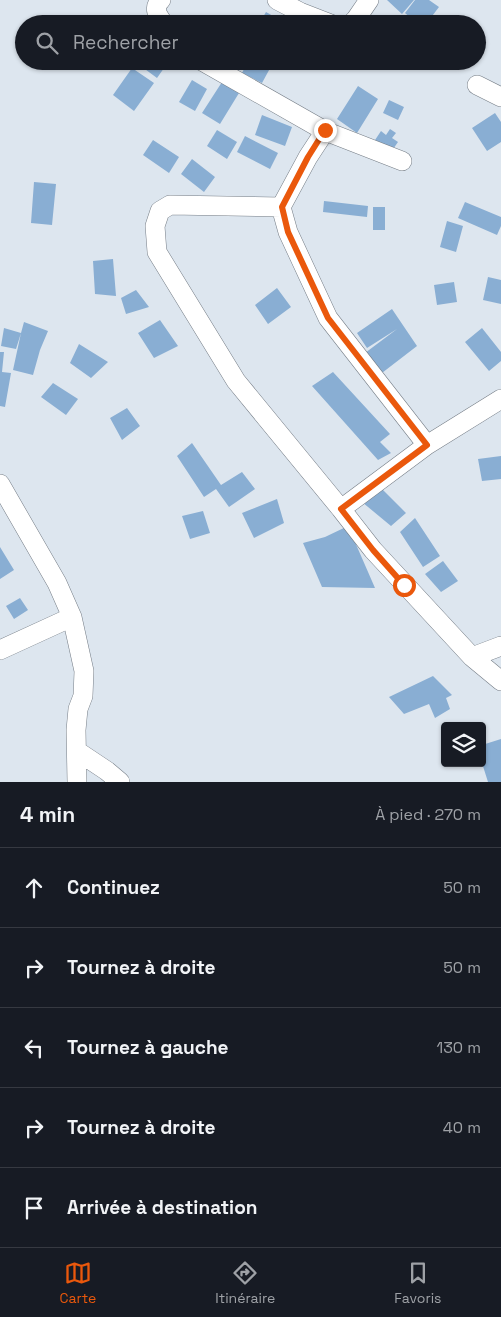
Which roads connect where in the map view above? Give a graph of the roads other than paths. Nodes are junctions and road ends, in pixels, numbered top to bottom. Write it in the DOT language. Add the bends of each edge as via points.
graph roads {
  1 [pos="161,0"];
  2 [pos="277,0"];
  3 [pos="369,0"];
  4 [pos="158,15"];
  5 [pos="308,15"];
  6 [pos="358,15"];
  7 [pos="218,70"];
  8 [pos="477,85"];
  9 [pos="501,97"];
  10 [pos="325,130"];
  11 [pos="402,161"];
  12 [pos="282,207"];
  13 [pos="501,399"];
  14 [pos="427,445"];
  15 [pos="0,484"];
  16 [pos="341,509"];
  17 [pos="72,617"];
  18 [pos="501,646"];
  19 [pos="0,650"];
  20 [pos="472,657"];
  21 [pos="501,681"];
  22 [pos="77,752"];
  23 [pos="76,782"];
  24 [pos="120,782"];
  1 -- 4 [label="street" via="156,9"];
  2 -- 5 [label="street"];
  3 -- 6 [label="street"];
  7 -- 10 [label="street"];
  8 -- 9 [label="street"];
  10 -- 11 [label="street"];
  10 -- 12 [label="street"];
  12 -- 14 [label="street" via="288,232 328,318"];
  12 -- 16 [label="street" via="170,205 160,212 155,226 157,252 236,382"];
  13 -- 14 [label="street"];
  14 -- 16 [label="street"];
  15 -- 17 [label="street" via="57,583"];
  16 -- 20 [label="street" via="379,557"];
  17 -- 19 [label="street"];
  17 -- 22 [label="street" via="84,671 76,730"];
  18 -- 20 [label="street"];
  20 -- 21 [label="street"];
  22 -- 23 [label="street"];
  22 -- 24 [label="street"];
}
